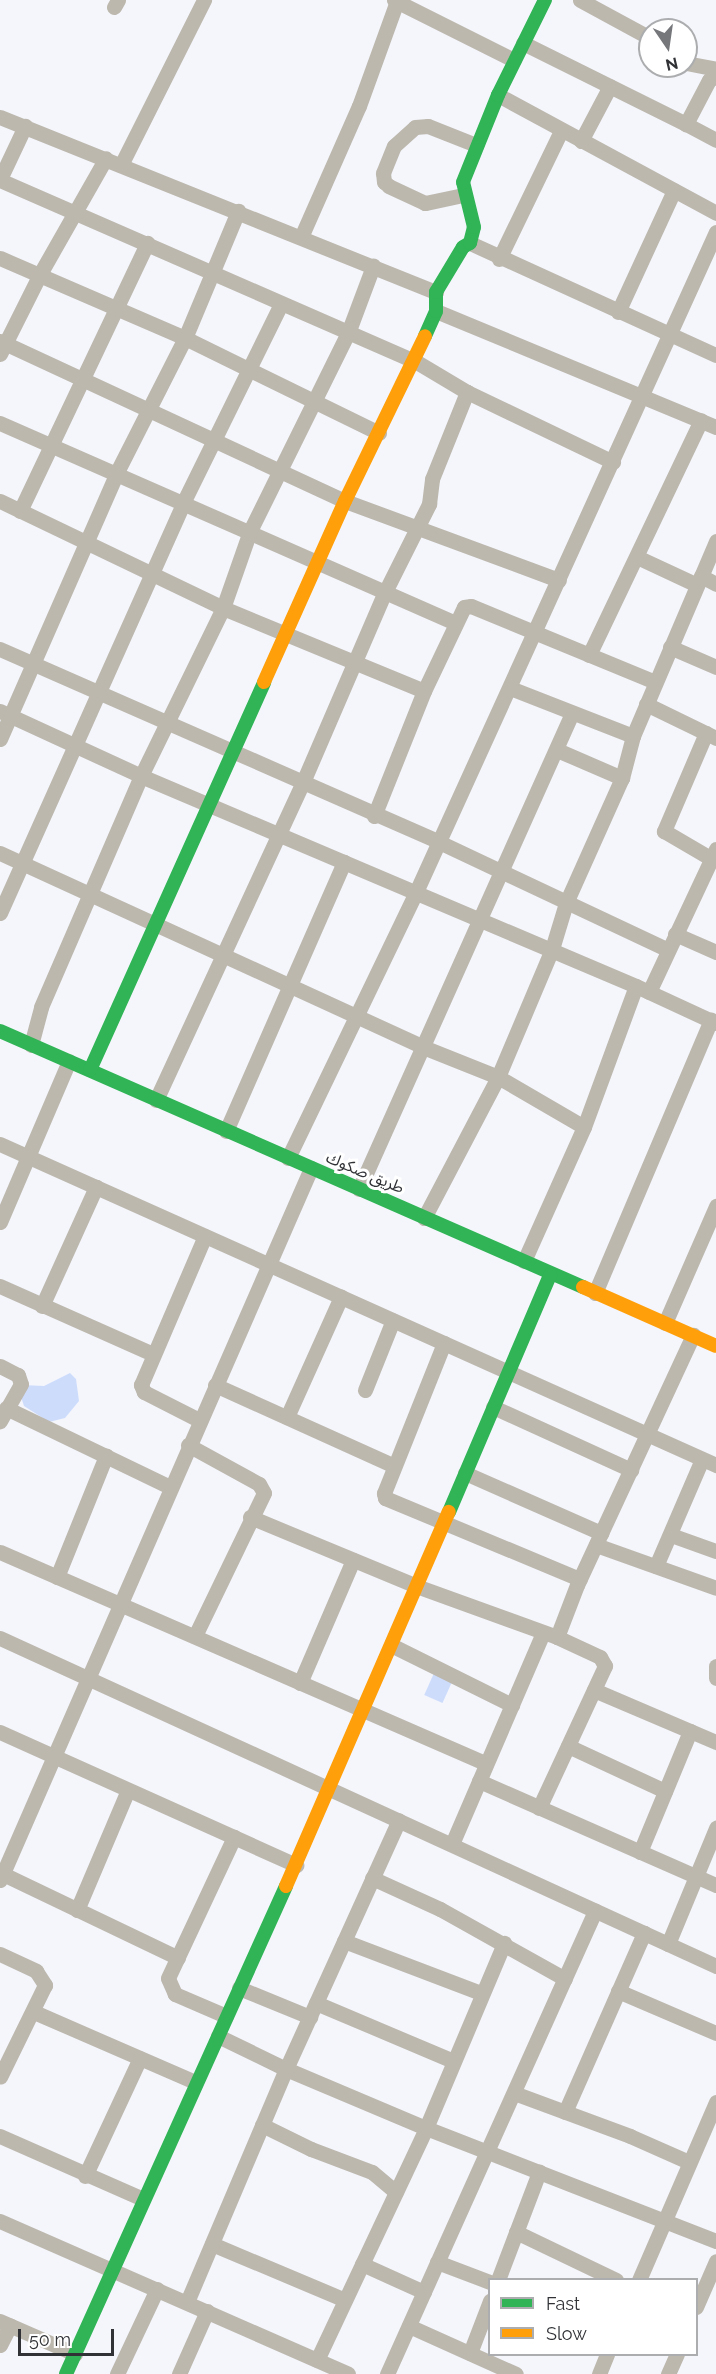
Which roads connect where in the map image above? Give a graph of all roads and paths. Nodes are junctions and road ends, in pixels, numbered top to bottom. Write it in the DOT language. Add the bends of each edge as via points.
graph roads {
  1 [pos="204,0"];
  2 [pos="544,0"];
  3 [pos="580,0"];
  4 [pos="396,1"];
  5 [pos="610,7"];
  6 [pos="638,29"];
  7 [pos="524,43"];
  8 [pos="514,60"];
  9 [pos="698,69"];
  10 [pos="714,77"];
  11 [pos="610,86"];
  12 [pos="498,95"];
  13 [pos="0,117"];
  14 [pos="686,124"];
  15 [pos="25,126"];
  16 [pos="561,131"];
  17 [pos="716,140"];
  18 [pos="581,141"];
  19 [pos="476,145"];
  20 [pos="106,158"];
  21 [pos="121,165"];
  22 [pos="0,179"];
  23 [pos="674,190"];
  24 [pos="463,195"];
  25 [pos="76,211"];
  26 [pos="238,211"];
  27 [pos="716,213"];
  28 [pos="716,232"];
  29 [pos="302,236"];
  30 [pos="147,243"];
  31 [pos="470,243"];
  32 [pos="0,258"];
  33 [pos="499,259"];
  34 [pos="373,266"];
  35 [pos="212,273"];
  36 [pos="40,274"];
  37 [pos="436,292"];
  38 [pos="281,304"];
  39 [pos="117,307"];
  40 [pos="436,311"];
  41 [pos="618,312"];
  42 [pos="348,333"];
  43 [pos="670,334"];
  44 [pos="185,338"];
  45 [pos="2,346"];
  46 [pos="716,355"];
  47 [pos="415,361"];
  48 [pos="249,369"];
  49 [pos="82,378"];
  50 [pos="467,392"];
  51 [pos="643,396"];
  52 [pos="315,402"];
  53 [pos="152,410"];
  54 [pos="701,420"];
  55 [pos="0,423"];
  56 [pos="716,427"];
  57 [pos="379,433"];
  58 [pos="215,440"];
  59 [pos="51,444"];
  60 [pos="613,462"];
  61 [pos="278,470"];
  62 [pos="117,472"];
  63 [pos="0,501"];
  64 [pos="184,501"];
  65 [pos="345,501"];
  66 [pos="20,511"];
  67 [pos="416,530"];
  68 [pos="250,531"];
  69 [pos="716,541"];
  70 [pos="88,544"];
  71 [pos="637,557"];
  72 [pos="317,565"];
  73 [pos="153,574"];
  74 [pos="559,580"];
  75 [pos="699,581"];
  76 [pos="716,584"];
  77 [pos="384,594"];
  78 [pos="223,608"];
  79 [pos="455,623"];
  80 [pos="287,632"];
  81 [pos="535,634"];
  82 [pos="670,647"];
  83 [pos="0,649"];
  84 [pos="589,655"];
  85 [pos="356,661"];
  86 [pos="34,663"];
  87 [pos="716,667"];
  88 [pos="655,682"];
  89 [pos="510,688"];
  90 [pos="100,690"];
  91 [pos="424,691"];
  92 [pos="646,704"];
  93 [pos="572,713"];
  94 [pos="5,714"];
  95 [pos="168,721"];
  96 [pos="633,736"];
  97 [pos="711,736"];
  98 [pos="0,739"];
  99 [pos="75,744"];
  100 [pos="234,750"];
  101 [pos="557,750"];
  102 [pos="141,776"];
  103 [pos="622,778"];
  104 [pos="303,783"];
  105 [pos="210,803"];
  106 [pos="374,816"];
  107 [pos="279,834"];
  108 [pos="439,842"];
  109 [pos="0,853"];
  110 [pos="713,854"];
  111 [pos="344,862"];
  112 [pos="21,863"];
  113 [pos="502,873"];
  114 [pos="416,892"];
  115 [pos="90,896"];
  116 [pos="566,903"];
  117 [pos="0,913"];
  118 [pos="481,919"];
  119 [pos="156,923"];
  120 [pos="675,934"];
  121 [pos="552,949"];
  122 [pos="668,950"];
  123 [pos="222,952"];
  124 [pos="716,952"];
  125 [pos="288,987"];
  126 [pos="643,989"];
  127 [pos="354,1014"];
  128 [pos="714,1022"];
  129 [pos="0,1031"];
  130 [pos="31,1045"];
  131 [pos="423,1047"];
  132 [pos="69,1061"];
  133 [pos="90,1070"];
  134 [pos="498,1077"];
  135 [pos="156,1100"];
  136 [pos="584,1126"];
  137 [pos="225,1131"];
  138 [pos="0,1144"];
  139 [pos="28,1157"];
  140 [pos="288,1158"];
  141 [pos="311,1168"];
  142 [pos="96,1187"];
  143 [pos="358,1189"];
  144 [pos="716,1206"];
  145 [pos="424,1218"];
  146 [pos="0,1222"];
  147 [pos="205,1236"];
  148 [pos="524,1261"];
  149 [pos="268,1264"];
  150 [pos="550,1275"];
  151 [pos="0,1286"];
  152 [pos="596,1293"];
  153 [pos="341,1297"];
  154 [pos="42,1306"];
  155 [pos="393,1320"];
  156 [pos="665,1323"];
  157 [pos="693,1335"];
  158 [pos="444,1343"];
  159 [pos="716,1346"];
  160 [pos="153,1354"];
  161 [pos="0,1366"];
  162 [pos="508,1371"];
  163 [pos="215,1385"];
  164 [pos="365,1390"];
  165 [pos="493,1407"];
  166 [pos="3,1415"];
  167 [pos="287,1417"];
  168 [pos="200,1420"];
  169 [pos="648,1433"];
  170 [pos="188,1445"];
  171 [pos="106,1456"];
  172 [pos="709,1462"];
  173 [pos="394,1466"];
  174 [pos="630,1470"];
  175 [pos="465,1473"];
  176 [pos="170,1487"];
  177 [pos="250,1517"];
  178 [pos="444,1524"];
  179 [pos="671,1535"];
  180 [pos="599,1539"];
  181 [pos="716,1551"];
  182 [pos="0,1552"];
  183 [pos="353,1560"];
  184 [pos="656,1566"];
  185 [pos="57,1577"];
  186 [pos="580,1579"];
  187 [pos="419,1587"];
  188 [pos="716,1588"];
  189 [pos="119,1602"];
  190 [pos="550,1635"];
  191 [pos="195,1636"];
  192 [pos="0,1638"];
  193 [pos="393,1646"];
  194 [pos="716,1666"];
  195 [pos="87,1676"];
  196 [pos="716,1678"];
  197 [pos="300,1683"];
  198 [pos="594,1690"];
  199 [pos="512,1705"];
  200 [pos="364,1711"];
  201 [pos="690,1731"];
  202 [pos="0,1732"];
  203 [pos="716,1742"];
  204 [pos="568,1746"];
  205 [pos="53,1756"];
  206 [pos="485,1763"];
  207 [pos="479,1781"];
  208 [pos="330,1789"];
  209 [pos="128,1790"];
  210 [pos="665,1791"];
  211 [pos="539,1808"];
  212 [pos="399,1820"];
  213 [pos="716,1828"];
  214 [pos="234,1837"];
  215 [pos="452,1844"];
  216 [pos="640,1852"];
  217 [pos="296,1865"];
  218 [pos="1,1877"];
  219 [pos="696,1877"];
  220 [pos="372,1878"];
  221 [pos="716,1885"];
  222 [pos="77,1910"];
  223 [pos="595,1911"];
  224 [pos="644,1933"];
  225 [pos="344,1941"];
  226 [pos="504,1943"];
  227 [pos="668,1944"];
  228 [pos="0,1954"];
  229 [pos="178,1958"];
  230 [pos="716,1966"];
  231 [pos="565,1979"];
  232 [pos="239,1988"];
  233 [pos="618,1991"];
  234 [pos="481,1993"];
  235 [pos="316,2003"];
  236 [pos="34,2012"];
  237 [pos="226,2016"];
  238 [pos="310,2017"];
  239 [pos="716,2033"];
  240 [pos="218,2036"];
  241 [pos="140,2058"];
  242 [pos="453,2061"];
  243 [pos="286,2069"];
  244 [pos="0,2077"];
  245 [pos="195,2082"];
  246 [pos="514,2093"];
  247 [pos="716,2102"];
  248 [pos="566,2112"];
  249 [pos="262,2125"];
  250 [pos="426,2128"];
  251 [pos="0,2136"];
  252 [pos="487,2151"];
  253 [pos="689,2162"];
  254 [pos="539,2172"];
  255 [pos="85,2176"];
  256 [pos="396,2192"];
  257 [pos="143,2199"];
  258 [pos="663,2220"];
  259 [pos="0,2221"];
  260 [pos="516,2232"];
  261 [pos="716,2241"];
  262 [pos="212,2244"];
  263 [pos="716,2261"];
  264 [pos="437,2262"];
  265 [pos="362,2264"];
  266 [pos="111,2268"];
  267 [pos="499,2278"];
  268 [pos="612,2278"];
  269 [pos="640,2278"];
  270 [pos="488,2282"];
  271 [pos="157,2289"];
  272 [pos="424,2292"];
  273 [pos="345,2300"];
  274 [pos="187,2302"];
  275 [pos="698,2302"];
  276 [pos="488,2304"];
  277 [pos="207,2311"];
  278 [pos="5,2323"];
  279 [pos="409,2326"];
  280 [pos="0,2345"];
  281 [pos="470,2353"];
  282 [pos="75,2354"];
  283 [pos="607,2356"];
  284 [pos="677,2356"];
  285 [pos="317,2360"];
  286 [pos="66,2374"];
  287 [pos="117,2374"];
  288 [pos="179,2374"];
  289 [pos="348,2374"];
  290 [pos="387,2374"];
  291 [pos="516,2374"];
  292 [pos="599,2374"];
  293 [pos="668,2374"];
  1 -- 21 [label="street"];
  2 -- 7 [label="street"];
  3 -- 5 [label="street"];
  4 -- 8 [label="street"];
  4 -- 29 [label="street" via="359,106"];
  5 -- 6 [label="street"];
  7 -- 8 [label="street"];
  7 -- 11 [label="street"];
  8 -- 12 [label="street"];
  9 -- 10 [label="street"];
  10 -- 14 [label="street"];
  11 -- 14 [label="street"];
  11 -- 18 [label="street"];
  12 -- 16 [label="street"];
  12 -- 19 [label="street"];
  13 -- 15 [label="street"];
  14 -- 17 [label="street"];
  15 -- 20 [label="street"];
  15 -- 22 [label="street"];
  16 -- 18 [label="street"];
  16 -- 33 [label="street"];
  18 -- 23 [label="street"];
  19 -- 24 [label="street" via="463,182"];
  19 -- 24 [label="street" via="428,126 415,127 394,146 383,173 389,186 425,203"];
  20 -- 21 [label="street"];
  20 -- 25 [label="street"];
  21 -- 26 [label="street"];
  22 -- 25 [label="street"];
  23 -- 27 [label="street"];
  23 -- 41 [label="street"];
  24 -- 31 [label="street" via="474,227"];
  25 -- 30 [label="street"];
  25 -- 36 [label="street"];
  26 -- 29 [label="street"];
  26 -- 35 [label="street"];
  28 -- 43 [label="street"];
  29 -- 34 [label="street"];
  30 -- 35 [label="street"];
  30 -- 39 [label="street"];
  31 -- 33 [label="street"];
  31 -- 37 [label="street" via="463,247"];
  32 -- 36 [label="street"];
  33 -- 41 [label="street"];
  34 -- 37 [label="street"];
  34 -- 42 [label="street"];
  35 -- 38 [label="street"];
  35 -- 44 [label="street"];
  36 -- 39 [label="street"];
  36 -- 45 [label="street"];
  37 -- 40 [label="street"];
  38 -- 42 [label="street"];
  38 -- 48 [label="street"];
  39 -- 44 [label="street"];
  39 -- 49 [label="street"];
  40 -- 47 [label="street"];
  40 -- 51 [label="street"];
  41 -- 43 [label="street"];
  42 -- 47 [label="street"];
  42 -- 52 [label="street"];
  43 -- 46 [label="street"];
  43 -- 51 [label="street"];
  44 -- 48 [label="street"];
  44 -- 53 [label="street"];
  45 -- 49 [label="street"];
  47 -- 50 [label="street"];
  47 -- 57 [label="street"];
  48 -- 52 [label="street"];
  48 -- 58 [label="street"];
  49 -- 53 [label="street"];
  49 -- 59 [label="street"];
  50 -- 60 [label="street"];
  50 -- 67 [label="street" via="432,480 429,504"];
  51 -- 54 [label="street"];
  51 -- 60 [label="street"];
  52 -- 57 [label="street"];
  52 -- 61 [label="street"];
  53 -- 58 [label="street"];
  53 -- 62 [label="street"];
  54 -- 56 [label="street"];
  54 -- 71 [label="street"];
  55 -- 59 [label="street"];
  57 -- 65 [label="street"];
  58 -- 61 [label="street"];
  58 -- 64 [label="street"];
  59 -- 62 [label="street"];
  59 -- 66 [label="street"];
  60 -- 74 [label="street"];
  61 -- 65 [label="street"];
  61 -- 68 [label="street"];
  62 -- 64 [label="street"];
  62 -- 70 [label="street"];
  63 -- 66 [label="street"];
  64 -- 68 [label="street"];
  64 -- 73 [label="street"];
  65 -- 67 [label="street"];
  65 -- 72 [label="street"];
  66 -- 70 [label="street"];
  67 -- 74 [label="street"];
  67 -- 77 [label="street"];
  68 -- 72 [label="street"];
  68 -- 78 [label="street"];
  69 -- 75 [label="street"];
  70 -- 73 [label="street"];
  70 -- 86 [label="street"];
  71 -- 75 [label="street"];
  71 -- 84 [label="street"];
  72 -- 77 [label="street"];
  72 -- 80 [label="street"];
  73 -- 78 [label="street"];
  73 -- 90 [label="street"];
  74 -- 81 [label="street"];
  75 -- 76 [label="street"];
  75 -- 82 [label="street"];
  77 -- 79 [label="street"];
  77 -- 85 [label="street"];
  78 -- 80 [label="street"];
  78 -- 95 [label="street"];
  79 -- 81 [label="street" via="459,611 471,606"];
  79 -- 91 [label="street"];
  80 -- 85 [label="street"];
  80 -- 100 [label="street"];
  81 -- 84 [label="street"];
  81 -- 89 [label="street"];
  82 -- 87 [label="street"];
  82 -- 88 [label="street"];
  83 -- 86 [label="street"];
  84 -- 88 [label="street"];
  85 -- 91 [label="street"];
  85 -- 104 [label="street"];
  86 -- 90 [label="street"];
  86 -- 94 [label="street"];
  88 -- 92 [label="street"];
  89 -- 93 [label="street"];
  89 -- 108 [label="street"];
  90 -- 95 [label="street"];
  90 -- 99 [label="street"];
  91 -- 106 [label="street"];
  92 -- 96 [label="street"];
  92 -- 97 [label="street"];
  93 -- 96 [label="street"];
  93 -- 101 [label="street"];
  94 -- 98 [label="street"];
  94 -- 99 [label="street"];
  95 -- 100 [label="street"];
  95 -- 102 [label="street"];
  96 -- 103 [label="street"];
  97 -- 110 [label="street" via="664,831"];
  99 -- 102 [label="street"];
  99 -- 112 [label="street"];
  100 -- 104 [label="street"];
  100 -- 105 [label="street"];
  101 -- 103 [label="street"];
  101 -- 113 [label="street"];
  102 -- 105 [label="street"];
  102 -- 115 [label="street"];
  103 -- 116 [label="street"];
  104 -- 106 [label="street"];
  104 -- 107 [label="street"];
  105 -- 107 [label="street"];
  105 -- 119 [label="street"];
  106 -- 108 [label="street"];
  107 -- 111 [label="street"];
  107 -- 123 [label="street"];
  108 -- 113 [label="street"];
  108 -- 114 [label="street"];
  109 -- 112 [label="street"];
  110 -- 120 [label="street"];
  111 -- 114 [label="street"];
  111 -- 125 [label="street"];
  112 -- 115 [label="street"];
  112 -- 117 [label="street"];
  113 -- 116 [label="street"];
  113 -- 118 [label="street"];
  114 -- 118 [label="street"];
  114 -- 127 [label="street"];
  115 -- 119 [label="street"];
  115 -- 130 [label="street" via="41,1007"];
  116 -- 121 [label="street"];
  116 -- 122 [label="street"];
  118 -- 121 [label="street"];
  118 -- 131 [label="street"];
  119 -- 123 [label="street"];
  119 -- 133 [label="street"];
  120 -- 122 [label="street"];
  120 -- 124 [label="street"];
  121 -- 126 [label="street"];
  121 -- 134 [label="street"];
  122 -- 126 [label="street"];
  123 -- 125 [label="street"];
  123 -- 135 [label="street"];
  125 -- 127 [label="street"];
  125 -- 137 [label="street"];
  126 -- 128 [label="street"];
  126 -- 136 [label="street"];
  127 -- 131 [label="street"];
  127 -- 140 [label="street"];
  128 -- 152 [label="street"];
  129 -- 130 [label="street, طريق صكوك"];
  130 -- 132 [label="street, طريق صكوك"];
  131 -- 134 [label="street"];
  131 -- 143 [label="street"];
  132 -- 133 [label="street, طريق صكوك"];
  132 -- 139 [label="street"];
  133 -- 135 [label="street, طريق صكوك"];
  134 -- 136 [label="street"];
  134 -- 145 [label="street"];
  135 -- 137 [label="street, طريق صكوك"];
  136 -- 148 [label="street"];
  137 -- 140 [label="street, طريق صكوك"];
  138 -- 139 [label="street"];
  139 -- 142 [label="street"];
  139 -- 146 [label="street"];
  140 -- 141 [label="street, طريق صكوك"];
  141 -- 143 [label="street, طريق صكوك"];
  141 -- 149 [label="street"];
  142 -- 147 [label="street"];
  142 -- 154 [label="street"];
  143 -- 145 [label="street, طريق صكوك"];
  144 -- 156 [label="street"];
  145 -- 148 [label="street, طريق صكوك"];
  147 -- 149 [label="street"];
  147 -- 160 [label="street"];
  148 -- 150 [label="street, طريق صكوك"];
  149 -- 153 [label="street"];
  149 -- 163 [label="street"];
  150 -- 152 [label="street, طريق صكوك"];
  150 -- 162 [label="street"];
  151 -- 154 [label="street"];
  152 -- 156 [label="street, طريق صكوك"];
  153 -- 155 [label="street"];
  153 -- 167 [label="street"];
  154 -- 160 [label="street"];
  155 -- 158 [label="street"];
  155 -- 164 [label="street"];
  156 -- 157 [label="street, طريق صكوك"];
  157 -- 159 [label="street, طريق صكوك"];
  157 -- 169 [label="street"];
  158 -- 162 [label="street"];
  158 -- 173 [label="street"];
  160 -- 168 [label="street" via="142,1379 144,1392"];
  161 -- 166 [label="street" via="18,1375 21,1384"];
  162 -- 165 [label="street"];
  162 -- 169 [label="street"];
  163 -- 167 [label="street"];
  163 -- 168 [label="street"];
  165 -- 174 [label="street"];
  165 -- 175 [label="street"];
  166 -- 171 [label="street"];
  167 -- 173 [label="street"];
  168 -- 170 [label="street"];
  169 -- 172 [label="street"];
  169 -- 174 [label="street"];
  170 -- 176 [label="street"];
  170 -- 177 [label="street" via="263,1488"];
  171 -- 176 [label="street"];
  171 -- 185 [label="street"];
  172 -- 179 [label="street"];
  173 -- 178 [label="street" via="385,1498"];
  174 -- 180 [label="street"];
  175 -- 178 [label="street"];
  175 -- 180 [label="street"];
  176 -- 189 [label="street"];
  177 -- 183 [label="street"];
  177 -- 191 [label="street"];
  178 -- 186 [label="street"];
  178 -- 187 [label="street"];
  179 -- 181 [label="street"];
  179 -- 184 [label="street"];
  180 -- 184 [label="street"];
  180 -- 186 [label="street"];
  182 -- 185 [label="street"];
  183 -- 187 [label="street"];
  183 -- 197 [label="street"];
  184 -- 188 [label="street"];
  185 -- 189 [label="street"];
  186 -- 190 [label="street"];
  187 -- 190 [label="street"];
  187 -- 193 [label="street"];
  189 -- 191 [label="street"];
  189 -- 195 [label="street"];
  190 -- 198 [label="street" via="603,1659 605,1666"];
  190 -- 199 [label="street"];
  191 -- 197 [label="street"];
  192 -- 195 [label="street"];
  193 -- 199 [label="street"];
  193 -- 200 [label="street"];
  194 -- 196 [label="street"];
  195 -- 205 [label="street"];
  195 -- 208 [label="street"];
  197 -- 200 [label="street"];
  198 -- 201 [label="street"];
  198 -- 204 [label="street"];
  199 -- 206 [label="street"];
  200 -- 206 [label="street"];
  200 -- 208 [label="street"];
  201 -- 203 [label="street"];
  201 -- 210 [label="street"];
  202 -- 205 [label="street"];
  204 -- 210 [label="street"];
  204 -- 211 [label="street"];
  205 -- 209 [label="street"];
  205 -- 218 [label="street"];
  206 -- 207 [label="street"];
  207 -- 211 [label="street"];
  207 -- 215 [label="street"];
  208 -- 212 [label="street"];
  208 -- 217 [label="street"];
  209 -- 214 [label="street"];
  209 -- 222 [label="street"];
  210 -- 216 [label="street"];
  211 -- 216 [label="street"];
  212 -- 215 [label="street"];
  212 -- 220 [label="street"];
  213 -- 219 [label="street"];
  214 -- 217 [label="street"];
  214 -- 229 [label="street"];
  215 -- 223 [label="street"];
  216 -- 219 [label="street"];
  217 -- 232 [label="street"];
  218 -- 222 [label="street"];
  219 -- 221 [label="street"];
  219 -- 227 [label="street"];
  220 -- 225 [label="street"];
  220 -- 226 [label="street"];
  222 -- 229 [label="street"];
  223 -- 224 [label="street"];
  223 -- 231 [label="street"];
  224 -- 227 [label="street"];
  224 -- 233 [label="street"];
  225 -- 234 [label="street"];
  225 -- 235 [label="street"];
  226 -- 231 [label="street"];
  226 -- 234 [label="street"];
  227 -- 230 [label="street"];
  228 -- 236 [label="street" via="36,1971 43,1979 44,1995"];
  229 -- 237 [label="street" via="168,1978 171,1989"];
  231 -- 246 [label="street"];
  232 -- 237 [label="street"];
  232 -- 238 [label="street"];
  233 -- 239 [label="street"];
  233 -- 248 [label="street"];
  234 -- 242 [label="street"];
  235 -- 238 [label="street"];
  235 -- 242 [label="street"];
  236 -- 241 [label="street"];
  236 -- 244 [label="street"];
  237 -- 240 [label="street"];
  238 -- 243 [label="street"];
  240 -- 243 [label="street"];
  240 -- 245 [label="street"];
  241 -- 245 [label="street"];
  241 -- 255 [label="street"];
  242 -- 250 [label="street"];
  243 -- 249 [label="street"];
  243 -- 250 [label="street"];
  245 -- 257 [label="street"];
  246 -- 248 [label="street"];
  246 -- 252 [label="street"];
  247 -- 253 [label="street"];
  248 -- 253 [label="street"];
  249 -- 256 [label="street" via="311,2150 372,2172"];
  249 -- 262 [label="street"];
  250 -- 252 [label="street"];
  250 -- 256 [label="street"];
  251 -- 255 [label="street"];
  252 -- 254 [label="street"];
  252 -- 264 [label="street"];
  253 -- 258 [label="street"];
  254 -- 258 [label="street"];
  254 -- 260 [label="street"];
  255 -- 257 [label="street"];
  256 -- 265 [label="street"];
  257 -- 266 [label="street"];
  258 -- 261 [label="street"];
  258 -- 269 [label="street"];
  259 -- 266 [label="street"];
  260 -- 267 [label="street"];
  260 -- 268 [label="street"];
  262 -- 273 [label="street"];
  262 -- 274 [label="street"];
  263 -- 275 [label="street"];
  264 -- 270 [label="street"];
  264 -- 272 [label="street"];
  265 -- 272 [label="street"];
  265 -- 273 [label="street"];
  266 -- 271 [label="street"];
  266 -- 282 [label="street"];
  271 -- 274 [label="street"];
  271 -- 287 [label="street"];
  272 -- 279 [label="street"];
  273 -- 285 [label="street"];
  274 -- 277 [label="street"];
  276 -- 281 [label="street"];
  277 -- 285 [label="street"];
  277 -- 288 [label="street"];
  278 -- 280 [label="street"];
  278 -- 282 [label="street"];
  279 -- 281 [label="street"];
  279 -- 290 [label="street"];
  281 -- 291 [label="street"];
  282 -- 286 [label="street"];
  283 -- 292 [label="street"];
  284 -- 293 [label="street"];
  285 -- 289 [label="street"];
}
